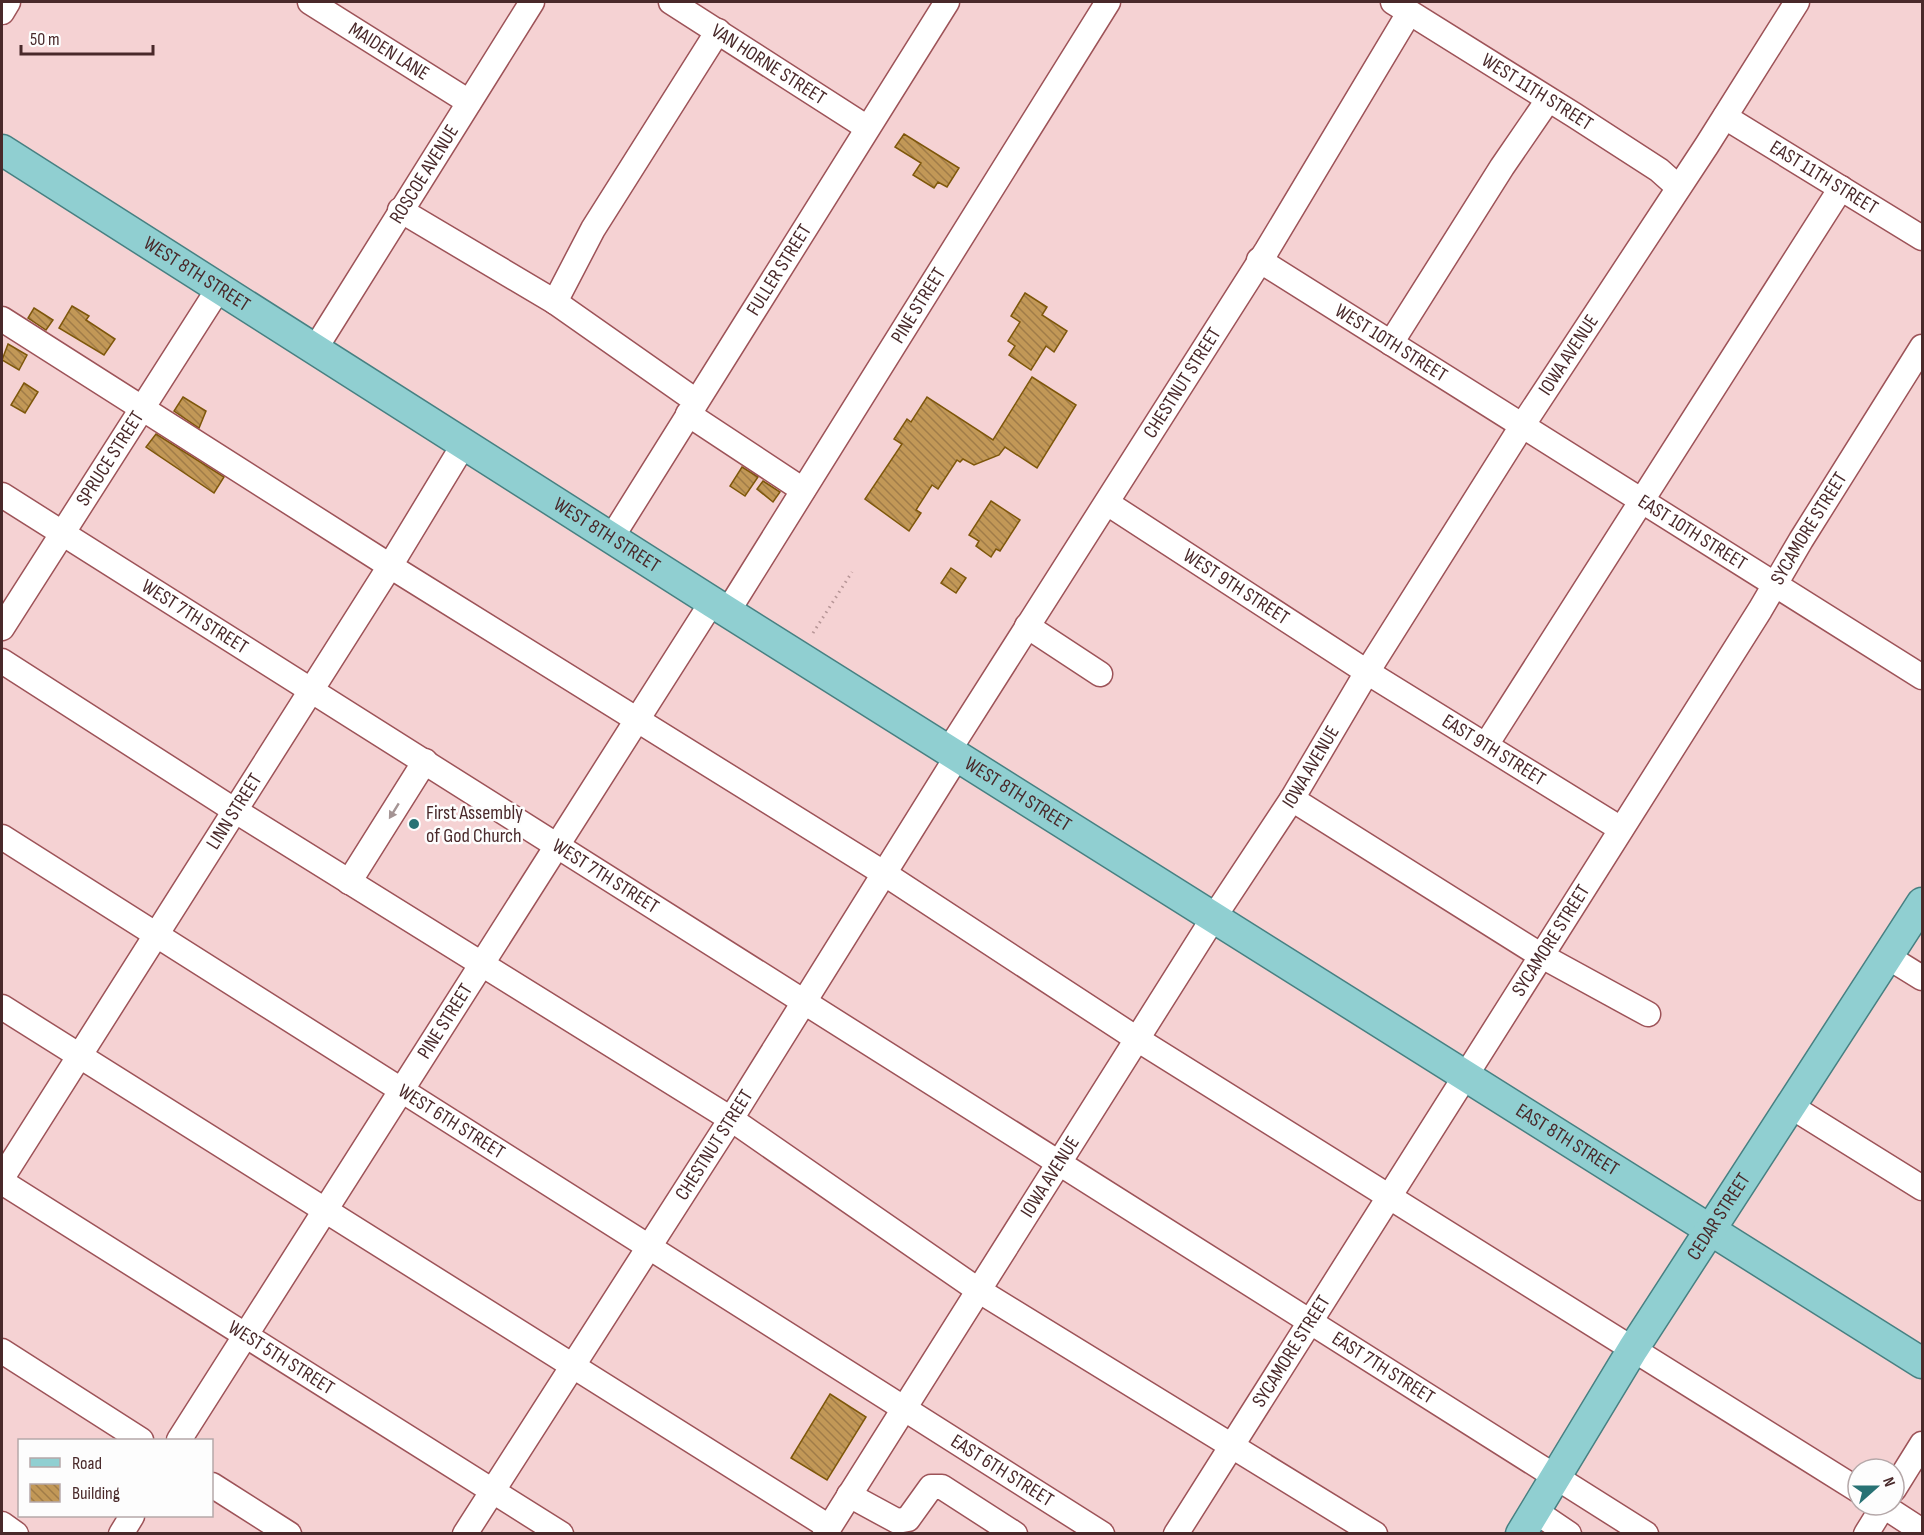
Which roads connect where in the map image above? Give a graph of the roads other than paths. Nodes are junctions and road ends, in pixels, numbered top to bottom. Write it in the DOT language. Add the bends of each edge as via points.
graph roads {
  1 [pos="8,2"];
  2 [pos="310,2"];
  3 [pos="532,2"];
  4 [pos="671,2"];
  5 [pos="945,2"];
  6 [pos="1108,2"];
  7 [pos="1797,2"];
  8 [pos="1401,7"];
  9 [pos="2,12"];
  10 [pos="718,31"];
  11 [pos="1548,100"];
  12 [pos="469,102"];
  13 [pos="1725,117"];
  14 [pos="866,127"];
  15 [pos="2,150"];
  16 [pos="1678,187"];
  17 [pos="1841,188"];
  18 [pos="400,210"];
  19 [pos="1923,238"];
  20 [pos="1259,260"];
  21 [pos="219,288"];
  22 [pos="555,302"];
  23 [pos="2,319"];
  24 [pos="1391,343"];
  25 [pos="1923,347"];
  26 [pos="315,349"];
  27 [pos="692,407"];
  28 [pos="142,408"];
  29 [pos="1522,426"];
  30 [pos="464,444"];
  31 [pos="803,490"];
  32 [pos="2,495"];
  33 [pos="1643,501"];
  34 [pos="1107,503"];
  35 [pos="62,533"];
  36 [pos="612,537"];
  37 [pos="390,566"];
  38 [pos="1775,583"];
  39 [pos="720,606"];
  40 [pos="1027,626"];
  41 [pos="2,628"];
  42 [pos="2,661"];
  43 [pos="1367,672"];
  44 [pos="1100,674"];
  45 [pos="1923,677"];
  46 [pos="311,691"];
  47 [pos="637,718"];
  48 [pos="1486,745"];
  49 [pos="953,752"];
  50 [pos="425,761"];
  51 [pos="1292,799"];
  52 [pos="234,810"];
  53 [pos="1621,828"];
  54 [pos="2,837"];
  55 [pos="556,846"];
  56 [pos="885,874"];
  57 [pos="349,882"];
  58 [pos="1923,903"];
  59 [pos="1214,917"];
  60 [pos="155,936"];
  61 [pos="1540,955"];
  62 [pos="1888,957"];
  63 [pos="481,964"];
  64 [pos="1923,978"];
  65 [pos="803,1002"];
  66 [pos="2,1007"];
  67 [pos="1648,1014"];
  68 [pos="1137,1039"];
  69 [pos="80,1056"];
  70 [pos="1466,1077"];
  71 [pos="400,1090"];
  72 [pos="1792,1107"];
  73 [pos="731,1119"];
  74 [pos="1058,1162"];
  75 [pos="2,1180"];
  76 [pos="1923,1188"];
  77 [pos="1388,1195"];
  78 [pos="326,1211"];
  79 [pos="1712,1231"];
  80 [pos="648,1245"];
  81 [pos="978,1290"];
  82 [pos="1311,1322"];
  83 [pos="246,1335"];
  84 [pos="1633,1349"];
  85 [pos="2,1351"];
  86 [pos="1923,1363"];
  87 [pos="573,1366"];
  88 [pos="902,1408"];
  89 [pos="139,1439"];
  90 [pos="180,1439"];
  91 [pos="1923,1444"];
  92 [pos="1232,1447"];
  93 [pos="1906,1470"];
  94 [pos="1555,1478"];
  95 [pos="1846,1482"];
  96 [pos="213,1486"];
  97 [pos="493,1492"];
  98 [pos="849,1495"];
  99 [pos="131,1517"];
  100 [pos="1876,1517"];
  101 [pos="1906,1517"];
  102 [pos="1528,1522"];
  103 [pos="2,1524"];
  104 [pos="827,1530"];
  105 [pos="1923,1531"];
  106 [pos="16,1533"];
  107 [pos="121,1533"];
  108 [pos="289,1533"];
  109 [pos="465,1533"];
  110 [pos="561,1533"];
  111 [pos="1016,1533"];
  112 [pos="1102,1533"];
  113 [pos="1176,1533"];
  114 [pos="1375,1533"];
  115 [pos="1569,1533"];
  116 [pos="1646,1533"];
  117 [pos="1866,1533"];
  1 -- 9 [label="street"];
  2 -- 12 [label="street, MAIDEN LANE"];
  3 -- 12 [label="street, ROSCOE AVENUE"];
  4 -- 10 [label="street, VAN HORNE STREET"];
  5 -- 14 [label="street, FULLER STREET"];
  6 -- 31 [label="street, PINE STREET"];
  7 -- 13 [label="street, IOWA AVENUE"];
  8 -- 11 [label="street, WEST 11TH STREET"];
  8 -- 20 [label="street, CHESTNUT STREET"];
  10 -- 14 [label="street, VAN HORNE STREET"];
  10 -- 22 [label="street" via="593,229"];
  11 -- 16 [label="street, WEST 11TH STREET" via="1659,170"];
  11 -- 24 [label="street"];
  12 -- 18 [label="street, ROSCOE AVENUE"];
  13 -- 16 [label="street, IOWA AVENUE"];
  13 -- 17 [label="street, EAST 11TH STREET"];
  14 -- 27 [label="street, FULLER STREET"];
  15 -- 21 [label="main road, WEST 8TH STREET"];
  16 -- 29 [label="street, IOWA AVENUE"];
  17 -- 19 [label="street, EAST 11TH STREET"];
  17 -- 33 [label="street"];
  18 -- 22 [label="street"];
  18 -- 26 [label="street, ROSCOE AVENUE"];
  20 -- 24 [label="street, WEST 10TH STREET"];
  20 -- 34 [label="street, CHESTNUT STREET"];
  21 -- 26 [label="main road, WEST 8TH STREET"];
  21 -- 28 [label="street, SPRUCE STREET"];
  22 -- 27 [label="street"];
  23 -- 28 [label="street"];
  24 -- 29 [label="street, WEST 10TH STREET"];
  25 -- 38 [label="street, SYCAMORE STREET"];
  26 -- 30 [label="main road, WEST 8TH STREET"];
  27 -- 31 [label="street"];
  27 -- 36 [label="street, FULLER STREET"];
  28 -- 35 [label="street, SPRUCE STREET"];
  28 -- 37 [label="street"];
  29 -- 33 [label="street, EAST 10TH STREET"];
  29 -- 43 [label="street, IOWA AVENUE"];
  30 -- 36 [label="main road, WEST 8TH STREET"];
  30 -- 37 [label="street, LINN STREET"];
  31 -- 39 [label="street, PINE STREET"];
  32 -- 35 [label="street, WEST 7TH STREET"];
  33 -- 38 [label="street, EAST 10TH STREET"];
  33 -- 48 [label="street"];
  34 -- 40 [label="street, CHESTNUT STREET"];
  34 -- 43 [label="street, WEST 9TH STREET"];
  35 -- 41 [label="street, SPRUCE STREET"];
  35 -- 46 [label="street, WEST 7TH STREET"];
  36 -- 39 [label="main road, WEST 8TH STREET"];
  37 -- 46 [label="street, LINN STREET"];
  37 -- 47 [label="street"];
  38 -- 45 [label="street, EAST 10TH STREET"];
  38 -- 53 [label="street, SYCAMORE STREET"];
  39 -- 47 [label="street, PINE STREET"];
  39 -- 49 [label="main road, WEST 8TH STREET"];
  40 -- 44 [label="street"];
  40 -- 49 [label="street, CHESTNUT STREET"];
  42 -- 52 [label="street"];
  43 -- 48 [label="street, EAST 9TH STREET"];
  43 -- 51 [label="street, IOWA AVENUE"];
  46 -- 50 [label="street, WEST 7TH STREET"];
  46 -- 52 [label="street, LINN STREET"];
  47 -- 55 [label="street, PINE STREET"];
  47 -- 56 [label="street"];
  48 -- 53 [label="street, EAST 9TH STREET"];
  49 -- 56 [label="street, CHESTNUT STREET"];
  49 -- 59 [label="main road, WEST 8TH STREET"];
  50 -- 55 [label="street, WEST 7TH STREET"];
  50 -- 57 [label="street, one-way"];
  51 -- 59 [label="street, IOWA AVENUE"];
  51 -- 61 [label="street"];
  52 -- 57 [label="street"];
  52 -- 60 [label="street, LINN STREET"];
  53 -- 61 [label="street, SYCAMORE STREET"];
  54 -- 60 [label="street, WEST 6TH STREET"];
  55 -- 63 [label="street, PINE STREET"];
  55 -- 65 [label="street, WEST 7TH STREET"];
  56 -- 65 [label="street, CHESTNUT STREET"];
  56 -- 68 [label="street"];
  57 -- 63 [label="street"];
  58 -- 62 [label="main road, CEDAR STREET"];
  59 -- 68 [label="street, IOWA AVENUE"];
  59 -- 70 [label="main road, EAST 8TH STREET"];
  60 -- 69 [label="street, LINN STREET"];
  60 -- 71 [label="street, WEST 6TH STREET"];
  61 -- 67 [label="street"];
  61 -- 70 [label="street, SYCAMORE STREET"];
  62 -- 64 [label="street"];
  62 -- 72 [label="main road, CEDAR STREET"];
  63 -- 71 [label="street, PINE STREET"];
  63 -- 73 [label="street"];
  65 -- 73 [label="street, CHESTNUT STREET"];
  65 -- 74 [label="street, WEST 7TH STREET"];
  66 -- 69 [label="street"];
  68 -- 74 [label="street, IOWA AVENUE"];
  68 -- 77 [label="street"];
  69 -- 75 [label="street, LINN STREET"];
  69 -- 78 [label="street"];
  70 -- 77 [label="street, SYCAMORE STREET"];
  70 -- 79 [label="main road, EAST 8TH STREET"];
  71 -- 78 [label="street, PINE STREET"];
  71 -- 80 [label="street, WEST 6TH STREET"];
  72 -- 76 [label="street"];
  72 -- 79 [label="main road, CEDAR STREET"];
  73 -- 80 [label="street, CHESTNUT STREET"];
  73 -- 81 [label="street"];
  74 -- 81 [label="street, IOWA AVENUE"];
  74 -- 82 [label="street, EAST 7TH STREET"];
  75 -- 83 [label="street, WEST 5TH STREET"];
  77 -- 82 [label="street, SYCAMORE STREET"];
  77 -- 84 [label="street"];
  78 -- 83 [label="street, PINE STREET"];
  78 -- 87 [label="street"];
  79 -- 84 [label="main road, CEDAR STREET"];
  79 -- 86 [label="main road, EAST 8TH STREET"];
  80 -- 87 [label="street, CHESTNUT STREET"];
  80 -- 88 [label="street, WEST 6TH STREET"];
  81 -- 88 [label="street, IOWA AVENUE"];
  81 -- 92 [label="street"];
  82 -- 92 [label="street, SYCAMORE STREET"];
  82 -- 94 [label="street, EAST 7TH STREET"];
  83 -- 90 [label="street, PINE STREET"];
  83 -- 97 [label="street, WEST 5TH STREET"];
  84 -- 94 [label="main road, CEDAR STREET"];
  84 -- 95 [label="street"];
  85 -- 89 [label="street"];
  87 -- 97 [label="street, CHESTNUT STREET"];
  87 -- 104 [label="street"];
  88 -- 98 [label="street, IOWA AVENUE"];
  88 -- 112 [label="street, EAST 6TH STREET"];
  91 -- 93 [label="street"];
  92 -- 113 [label="street, SYCAMORE STREET"];
  92 -- 114 [label="street"];
  94 -- 102 [label="main road, CEDAR STREET"];
  94 -- 116 [label="street, EAST 7TH STREET"];
  96 -- 108 [label="street"];
  97 -- 109 [label="street, CHESTNUT STREET"];
  97 -- 110 [label="street, WEST 5TH STREET"];
  98 -- 104 [label="street, IOWA AVENUE"];
  98 -- 111 [label="street" via="897,1521 908,1519 932,1487 942,1486"];
  99 -- 107 [label="street"];
  100 -- 117 [label="street"];
  101 -- 105 [label="street"];
  102 -- 115 [label="street"];
  103 -- 106 [label="street"];
}
